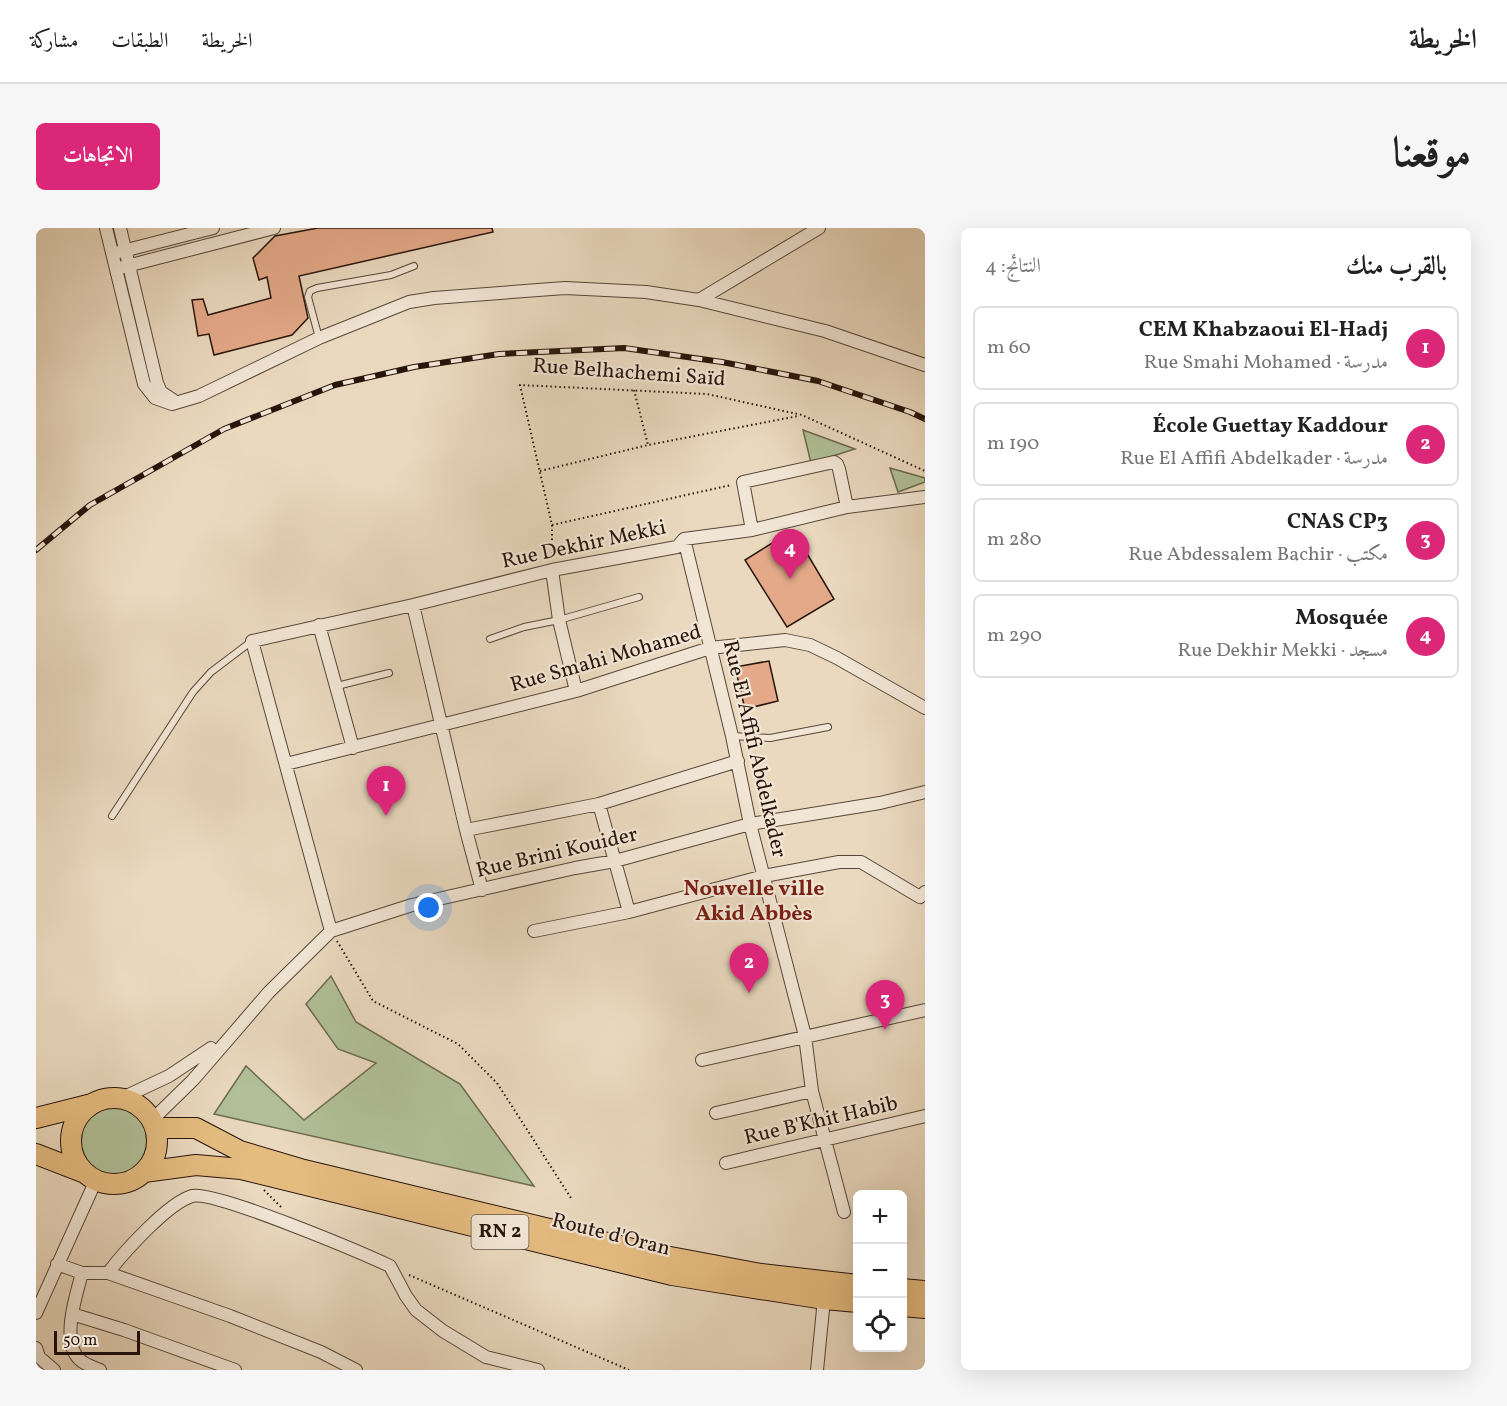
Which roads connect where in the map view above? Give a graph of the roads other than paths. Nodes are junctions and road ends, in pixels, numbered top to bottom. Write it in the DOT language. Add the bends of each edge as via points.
graph roads {
  1 [pos="105,228"];
  2 [pos="120,228"];
  3 [pos="213,228"];
  4 [pos="274,228"];
  5 [pos="819,228"];
  6 [pos="126,250"];
  7 [pos="112,254"];
  8 [pos="130,265"];
  9 [pos="414,266"];
  10 [pos="116,268"];
  11 [pos="699,300"];
  12 [pos="319,338"];
  13 [pos="925,365"];
  14 [pos="183,401"];
  15 [pos="925,497"];
  16 [pos="847,507"];
  17 [pos="752,530"];
  18 [pos="684,539"];
  19 [pos="552,570"];
  20 [pos="639,597"];
  21 [pos="413,605"];
  22 [pos="559,620"];
  23 [pos="319,625"];
  24 [pos="490,639"];
  25 [pos="252,640"];
  26 [pos="710,648"];
  27 [pos="389,673"];
  28 [pos="337,686"];
  29 [pos="576,691"];
  30 [pos="925,708"];
  31 [pos="442,724"];
  32 [pos="828,727"];
  33 [pos="732,736"];
  34 [pos="353,748"];
  35 [pos="738,761"];
  36 [pos="286,764"];
  37 [pos="925,792"];
  38 [pos="599,804"];
  39 [pos="112,816"];
  40 [pos="750,824"];
  41 [pos="466,830"];
  42 [pos="615,861"];
  43 [pos="764,876"];
  44 [pos="482,890"];
  45 [pos="922,894"];
  46 [pos="629,912"];
  47 [pos="331,931"];
  48 [pos="534,931"];
  49 [pos="925,1010"];
  50 [pos="237,1026"];
  51 [pos="805,1036"];
  52 [pos="702,1060"];
  53 [pos="812,1091"];
  54 [pos="120,1099"];
  55 [pos="92,1104"];
  56 [pos="716,1113"];
  57 [pos="925,1116"];
  58 [pos="36,1118"];
  59 [pos="153,1124"];
  60 [pos="826,1138"];
  61 [pos="36,1154"];
  62 [pos="726,1163"];
  63 [pos="144,1172"];
  64 [pos="91,1177"];
  65 [pos="844,1212"];
  66 [pos="57,1264"];
  67 [pos="82,1273"];
  68 [pos="108,1274"];
  69 [pos="853,1284"];
  70 [pos="907,1289"];
  71 [pos="925,1291"];
  72 [pos="824,1299"];
  73 [pos="853,1302"];
  74 [pos="907,1306"];
  75 [pos="925,1308"];
  76 [pos="36,1313"];
  77 [pos="72,1314"];
  78 [pos="36,1348"];
  79 [pos="54,1370"];
  80 [pos="100,1370"];
  81 [pos="235,1370"];
  82 [pos="356,1370"];
  83 [pos="538,1370"];
  84 [pos="816,1370"];
  1 -- 7 [label="street"];
  2 -- 6 [label="street"];
  3 -- 6 [label="street"];
  4 -- 8 [label="street"];
  5 -- 11 [label="street"];
  6 -- 7 [label="street"];
  6 -- 8 [label="street"];
  7 -- 10 [label="street"];
  8 -- 10 [label="street"];
  8 -- 14 [label="street" via="158,388 169,398"];
  9 -- 12 [label="lane" via="391,275 310,291 308,297"];
  10 -- 14 [label="street" via="146,389 166,404"];
  11 -- 12 [label="street" via="574,288 434,298 396,306"];
  11 -- 13 [label="street" via="825,331"];
  12 -- 14 [label="street"];
  15 -- 16 [label="street, Rue Dekhir Mekki"];
  16 -- 17 [label="street, Rue Dekhir Mekki"];
  16 -- 17 [label="street" via="834,462 743,482"];
  17 -- 18 [label="street, Rue Dekhir Mekki"];
  18 -- 19 [label="street, Rue Dekhir Mekki" via="677,547"];
  18 -- 26 [label="street, Rue El Affifi Abdelkader"];
  19 -- 21 [label="street, Rue Dekhir Mekki"];
  19 -- 22 [label="street"];
  20 -- 22 [label="lane"];
  21 -- 23 [label="street, Rue Dekhir Mekki"];
  21 -- 31 [label="street"];
  22 -- 24 [label="lane"];
  22 -- 29 [label="street"];
  23 -- 25 [label="street, Rue Dekhir Mekki"];
  23 -- 28 [label="street"];
  25 -- 36 [label="street"];
  25 -- 39 [label="lane" via="211,672 193,692"];
  26 -- 29 [label="street, Rue Smahi Mohamed"];
  26 -- 30 [label="street, Rue Smahi Mohamed" via="785,640 810,645"];
  26 -- 33 [label="street, Rue El Affifi Abdelkader"];
  27 -- 28 [label="lane"];
  28 -- 34 [label="street"];
  29 -- 31 [label="street, Rue Smahi Mohamed"];
  31 -- 34 [label="street, Rue Smahi Mohamed"];
  31 -- 41 [label="street"];
  32 -- 33 [label="lane" via="770,738"];
  33 -- 35 [label="street, Rue El Affifi Abdelkader"];
  34 -- 36 [label="street, Rue Smahi Mohamed"];
  35 -- 38 [label="street"];
  35 -- 40 [label="street, Rue El Affifi Abdelkader"];
  36 -- 47 [label="street"];
  37 -- 40 [label="street, Rue Brini Kouider"];
  38 -- 41 [label="street"];
  38 -- 42 [label="street"];
  40 -- 42 [label="street, Rue Brini Kouider"];
  40 -- 43 [label="street, Rue El Affifi Abdelkader"];
  41 -- 44 [label="street"];
  42 -- 44 [label="street, Rue Brini Kouider"];
  42 -- 46 [label="street"];
  43 -- 45 [label="street" via="839,862 861,862"];
  43 -- 46 [label="street"];
  43 -- 51 [label="street, Rue El Affifi Abdelkader"];
  44 -- 47 [label="street, Rue Brini Kouider" via="412,905"];
  46 -- 48 [label="street"];
  47 -- 50 [label="street, Rue Brini Kouider"];
  49 -- 51 [label="street"];
  50 -- 54 [label="street" via="170,1076"];
  50 -- 59 [label="street"];
  51 -- 52 [label="street"];
  51 -- 53 [label="street, Rue El Affifi Abdelkader"];
  53 -- 56 [label="street"];
  53 -- 60 [label="street, Rue El Affifi Abdelkader"];
  54 -- 55 [label="main road"];
  54 -- 59 [label="main road" via="138,1106"];
  55 -- 58 [label="main road"];
  55 -- 64 [label="main road" via="82,1113 71,1137 77,1162"];
  57 -- 60 [label="street, Rue B'Khit Habib"];
  59 -- 63 [label="main road" via="156,1151"];
  59 -- 69 [label="main road, Route d'Oran / RN 2" via="196,1128 240,1151 304,1170 650,1252 761,1274"];
  60 -- 62 [label="street, Rue B'Khit Habib"];
  60 -- 65 [label="street, Rue El Affifi Abdelkader"];
  61 -- 64 [label="main road"];
  63 -- 64 [label="main road" via="122,1184"];
  63 -- 72 [label="main road, Route d'Oran / RN 2" via="196,1165 241,1169 672,1275"];
  64 -- 66 [label="street"];
  66 -- 67 [label="street"];
  66 -- 76 [label="street"];
  67 -- 68 [label="street"];
  67 -- 77 [label="street"];
  68 -- 82 [label="street" via="230,1316"];
  68 -- 83 [label="street" via="145,1231 179,1203 192,1196 204,1196 390,1266 416,1310 443,1331 486,1357"];
  70 -- 71 [label="main road"];
  72 -- 73 [label="main road, Route d'Oran / RN 2"];
  72 -- 84 [label="street"];
  74 -- 75 [label="main road"];
  77 -- 80 [label="street" via="74,1352"];
  77 -- 81 [label="street"];
  78 -- 79 [label="street" via="39,1357"];
}
